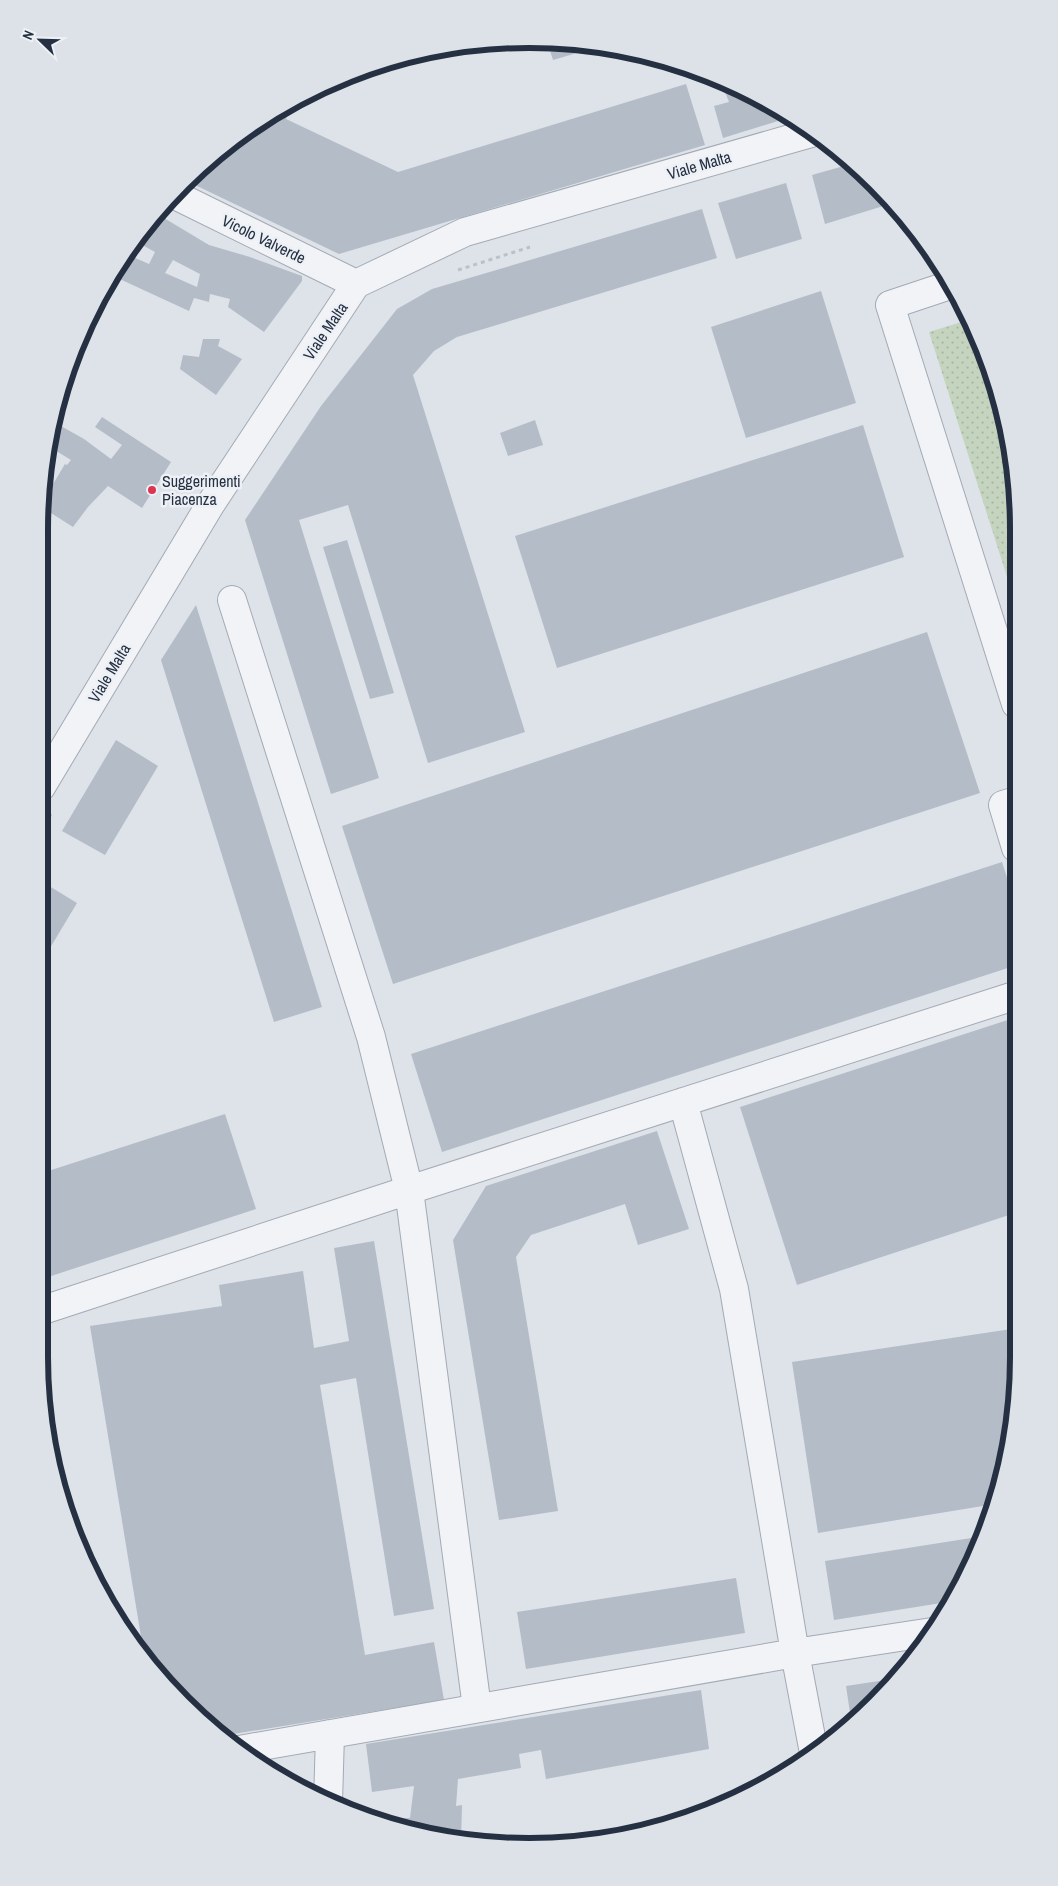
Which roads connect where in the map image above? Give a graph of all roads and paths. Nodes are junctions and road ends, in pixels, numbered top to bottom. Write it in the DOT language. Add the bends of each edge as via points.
graph roads {
  1 [pos="805,135"];
  2 [pos="180,198"];
  3 [pos="530,246"];
  4 [pos="456,271"];
  5 [pos="356,284"];
  6 [pos="945,286"];
  7 [pos="232,600"];
  8 [pos="1010,685"];
  9 [pos="48,796"];
  10 [pos="1010,803"];
  11 [pos="1010,828"];
  12 [pos="1010,997"];
  13 [pos="683,1102"];
  14 [pos="409,1190"];
  15 [pos="48,1308"];
  16 [pos="923,1633"];
  17 [pos="795,1653"];
  18 [pos="477,1708"];
  19 [pos="330,1734"];
  20 [pos="813,1746"];
  21 [pos="249,1748"];
  22 [pos="328,1794"];
  1 -- 5 [label="street, Viale Malta" via="465,232"];
  2 -- 5 [label="street, Vicolo Valverde"];
  3 -- 4 [label="path"];
  5 -- 9 [label="street, Viale Malta" via="210,505"];
  6 -- 8 [label="street" via="890,305"];
  7 -- 14 [label="street" via="371,1036"];
  10 -- 11 [label="street" via="1003,805"];
  12 -- 13 [label="street"];
  13 -- 14 [label="street"];
  13 -- 17 [label="street" via="734,1289"];
  14 -- 15 [label="street"];
  14 -- 18 [label="street"];
  16 -- 17 [label="street"];
  17 -- 18 [label="street"];
  17 -- 20 [label="street"];
  18 -- 19 [label="street"];
  19 -- 21 [label="street"];
  19 -- 22 [label="street"];
}
